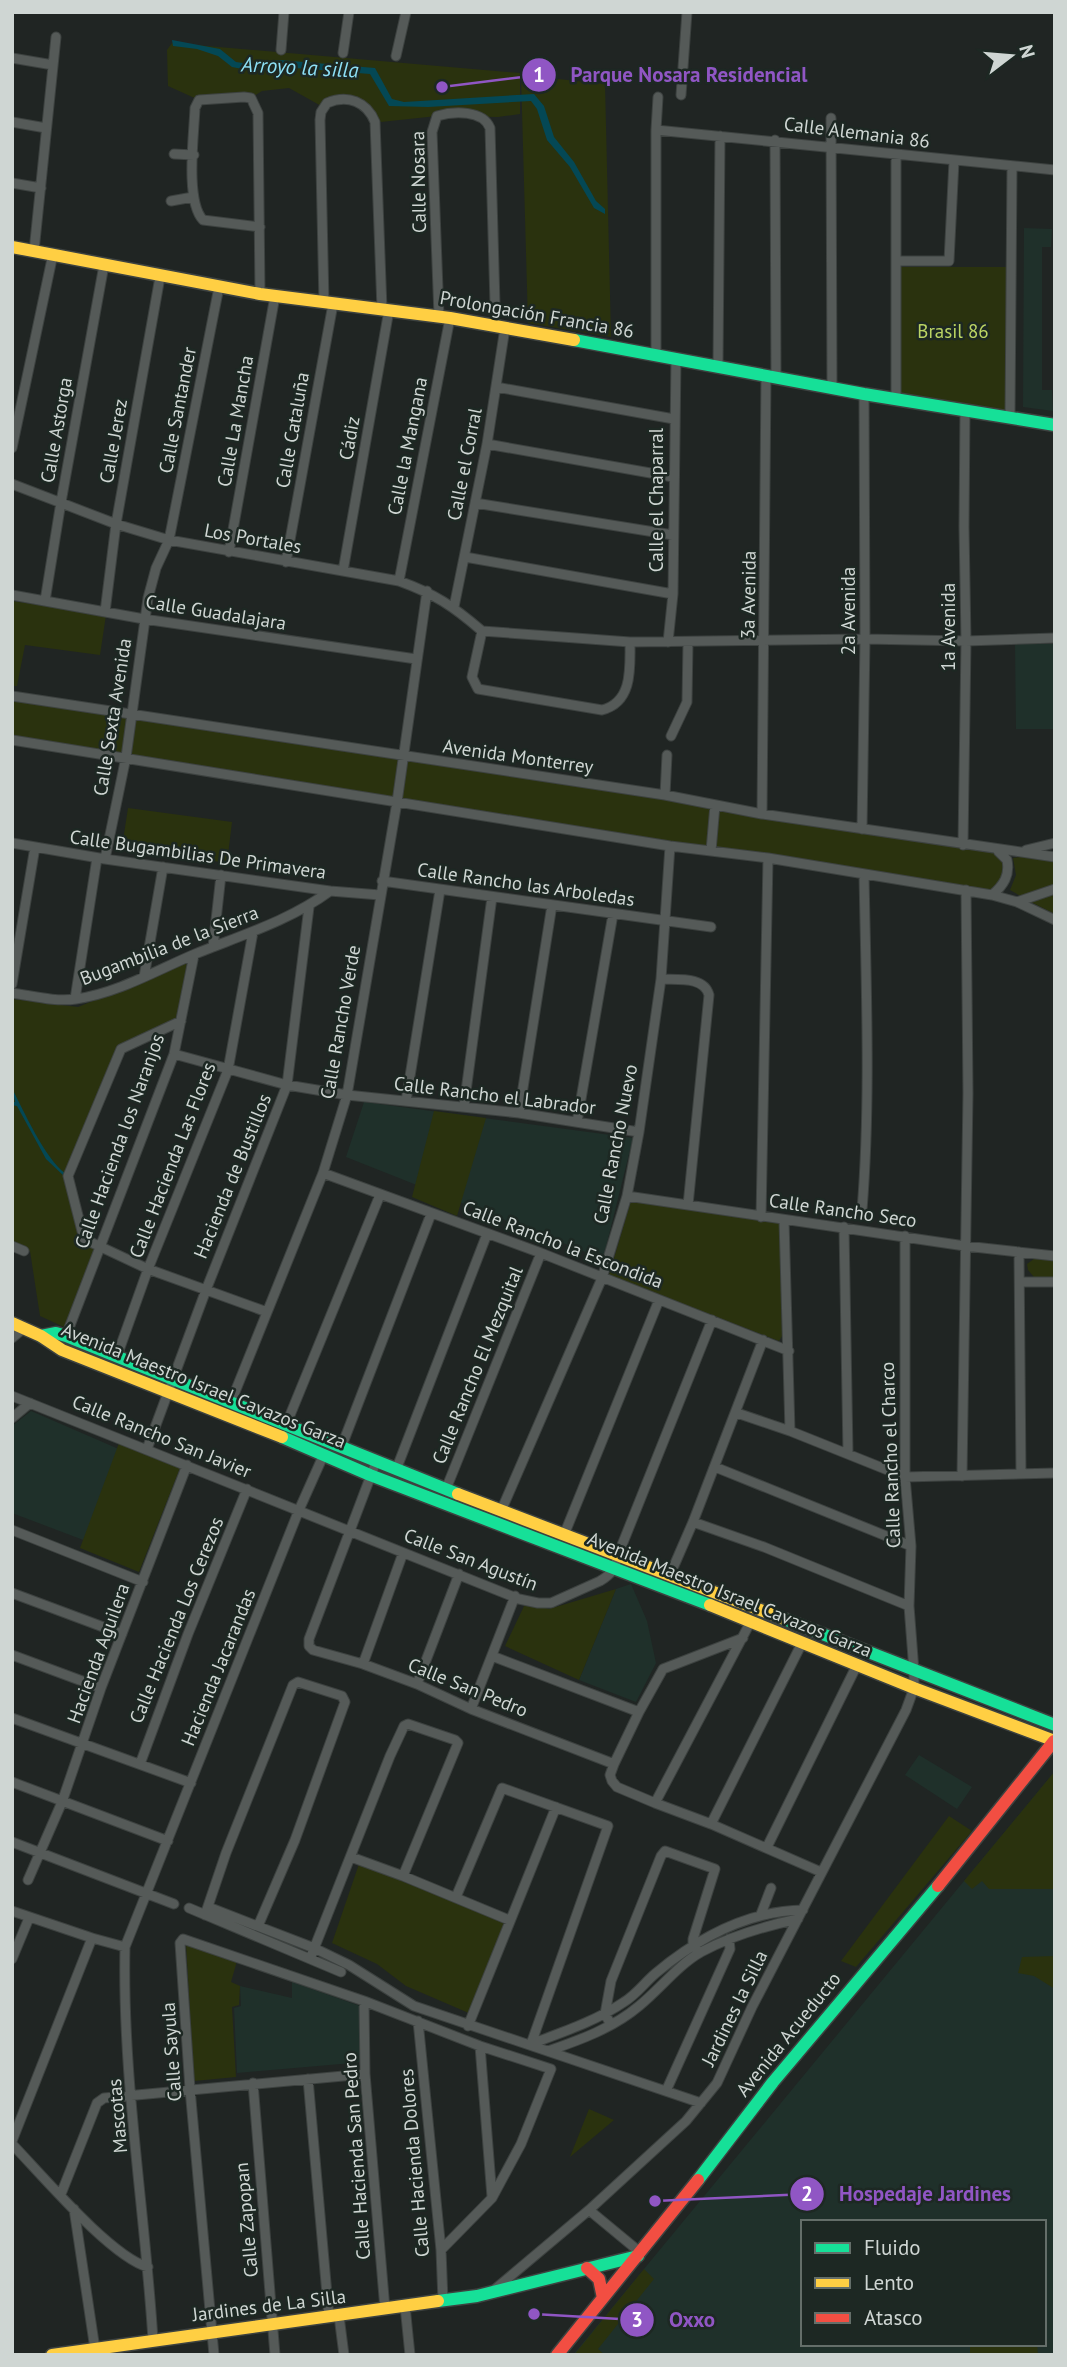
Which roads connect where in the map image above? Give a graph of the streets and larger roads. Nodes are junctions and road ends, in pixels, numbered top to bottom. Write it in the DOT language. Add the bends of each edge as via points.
graph roads {
  1 [pos="284,12"];
  2 [pos="349,12"];
  3 [pos="406,12"];
  4 [pos="687,12"];
  5 [pos="56,37"];
  6 [pos="281,50"];
  7 [pos="343,53"];
  8 [pos="396,55"];
  9 [pos="12,58"];
  10 [pos="52,65"];
  11 [pos="681,95"];
  12 [pos="658,97"];
  13 [pos="323,107"];
  14 [pos="831,118"];
  15 [pos="12,122"];
  16 [pos="46,128"];
  17 [pos="656,130"];
  18 [pos="720,136"];
  19 [pos="775,140"];
  20 [pos="830,147"];
  21 [pos="174,154"];
  22 [pos="194,155"];
  23 [pos="896,155"];
  24 [pos="954,161"];
  25 [pos="1012,166"];
  26 [pos="1055,170"];
  27 [pos="12,183"];
  28 [pos="41,188"];
  29 [pos="193,197"];
  30 [pos="171,201"];
  31 [pos="260,227"];
  32 [pos="12,247"];
  33 [pos="34,251"];
  34 [pos="53,254"];
  35 [pos="896,261"];
  36 [pos="104,265"];
  37 [pos="160,276"];
  38 [pos="219,287"];
  39 [pos="260,294"];
  40 [pos="275,296"];
  41 [pos="329,303"];
  42 [pos="495,304"];
  43 [pos="385,310"];
  44 [pos="445,317"];
  45 [pos="505,328"];
  46 [pos="656,355"];
  47 [pos="676,358"];
  48 [pos="718,365"];
  49 [pos="771,376"];
  50 [pos="496,387"];
  51 [pos="832,388"];
  52 [pos="864,394"];
  53 [pos="896,399"];
  54 [pos="965,410"];
  55 [pos="1010,417"];
  56 [pos="674,419"];
  57 [pos="1055,425"];
  58 [pos="487,444"];
  59 [pos="12,448"];
  60 [pos="673,477"];
  61 [pos="12,484"];
  62 [pos="61,502"];
  63 [pos="475,503"];
  64 [pos="116,524"];
  65 [pos="673,535"];
  66 [pos="169,540"];
  67 [pos="229,552"];
  68 [pos="465,558"];
  69 [pos="286,562"];
  70 [pos="343,571"];
  71 [pos="399,580"];
  72 [pos="427,591"];
  73 [pos="673,594"];
  74 [pos="12,595"];
  75 [pos="45,601"];
  76 [pos="454,607"];
  77 [pos="106,612"];
  78 [pos="144,619"];
  79 [pos="482,631"];
  80 [pos="1055,638"];
  81 [pos="865,639"];
  82 [pos="765,640"];
  83 [pos="966,641"];
  84 [pos="630,642"];
  85 [pos="668,642"];
  86 [pos="688,642"];
  87 [pos="416,659"];
  88 [pos="12,696"];
  89 [pos="132,714"];
  90 [pos="671,736"];
  91 [pos="12,740"];
  92 [pos="667,755"];
  93 [pos="404,756"];
  94 [pos="126,757"];
  95 [pos="666,795"];
  96 [pos="397,802"];
  97 [pos="715,805"];
  98 [pos="762,814"];
  99 [pos="862,829"];
  100 [pos="12,843"];
  101 [pos="1055,844"];
  102 [pos="963,845"];
  103 [pos="670,846"];
  104 [pos="35,847"];
  105 [pos="997,850"];
  106 [pos="711,851"];
  107 [pos="1019,851"];
  108 [pos="1055,857"];
  109 [pos="768,858"];
  110 [pos="101,859"];
  111 [pos="163,867"];
  112 [pos="864,874"];
  113 [pos="221,875"];
  114 [pos="383,881"];
  115 [pos="1055,889"];
  116 [pos="440,890"];
  117 [pos="966,890"];
  118 [pos="330,891"];
  119 [pos="380,895"];
  120 [pos="992,895"];
  121 [pos="492,897"];
  122 [pos="1017,902"];
  123 [pos="552,905"];
  124 [pos="309,906"];
  125 [pos="612,914"];
  126 [pos="1055,920"];
  127 [pos="665,921"];
  128 [pos="710,927"];
  129 [pos="253,932"];
  130 [pos="213,947"];
  131 [pos="194,955"];
  132 [pos="144,977"];
  133 [pos="661,979"];
  134 [pos="12,984"];
  135 [pos="12,993"];
  136 [pos="75,999"];
  137 [pos="181,1021"];
  138 [pos="174,1054"];
  139 [pos="228,1070"];
  140 [pos="287,1085"];
  141 [pos="347,1095"];
  142 [pos="406,1101"];
  143 [pos="464,1106"];
  144 [pos="519,1113"];
  145 [pos="577,1122"];
  146 [pos="639,1132"];
  147 [pos="323,1173"];
  148 [pos="380,1195"];
  149 [pos="627,1196"];
  150 [pos="688,1205"];
  151 [pos="862,1210"];
  152 [pos="431,1214"];
  153 [pos="761,1217"];
  154 [pos="784,1220"];
  155 [pos="844,1227"];
  156 [pos="487,1234"];
  157 [pos="905,1236"];
  158 [pos="12,1246"];
  159 [pos="965,1246"];
  160 [pos="99,1247"];
  161 [pos="24,1251"];
  162 [pos="1019,1252"];
  163 [pos="541,1253"];
  164 [pos="1055,1256"];
  165 [pos="148,1269"];
  166 [pos="602,1278"];
  167 [pos="1020,1282"];
  168 [pos="1055,1282"];
  169 [pos="206,1290"];
  170 [pos="659,1300"];
  171 [pos="267,1312"];
  172 [pos="712,1320"];
  173 [pos="18,1325"];
  174 [pos="41,1336"];
  175 [pos="66,1336"];
  176 [pos="12,1338"];
  177 [pos="763,1340"];
  178 [pos="789,1350"];
  179 [pos="117,1356"];
  180 [pos="173,1378"];
  181 [pos="168,1392"];
  182 [pos="12,1396"];
  183 [pos="231,1402"];
  184 [pos="30,1403"];
  185 [pos="737,1413"];
  186 [pos="12,1418"];
  187 [pos="286,1425"];
  188 [pos="790,1431"];
  189 [pos="341,1448"];
  190 [pos="147,1449"];
  191 [pos="848,1453"];
  192 [pos="324,1454"];
  193 [pos="187,1465"];
  194 [pos="715,1467"];
  195 [pos="373,1469"];
  196 [pos="396,1471"];
  197 [pos="1055,1472"];
  198 [pos="1021,1474"];
  199 [pos="962,1476"];
  200 [pos="905,1477"];
  201 [pos="247,1489"];
  202 [pos="446,1489"];
  203 [pos="299,1510"];
  204 [pos="501,1511"];
  205 [pos="693,1522"];
  206 [pos="351,1530"];
  207 [pos="12,1531"];
  208 [pos="565,1535"];
  209 [pos="911,1546"];
  210 [pos="403,1553"];
  211 [pos="618,1555"];
  212 [pos="614,1569"];
  213 [pos="458,1574"];
  214 [pos="670,1574"];
  215 [pos="143,1582"];
  216 [pos="12,1593"];
  217 [pos="515,1596"];
  218 [pos="909,1606"];
  219 [pos="751,1620"];
  220 [pos="122,1634"];
  221 [pos="743,1638"];
  222 [pos="802,1643"];
  223 [pos="12,1655"];
  224 [pos="492,1656"];
  225 [pos="363,1664"];
  226 [pos="857,1665"];
  227 [pos="914,1671"];
  228 [pos="417,1684"];
  229 [pos="101,1688"];
  230 [pos="914,1688"];
  231 [pos="471,1709"];
  232 [pos="639,1712"];
  233 [pos="12,1718"];
  234 [pos="1055,1725"];
  235 [pos="1055,1741"];
  236 [pos="83,1744"];
  237 [pos="140,1764"];
  238 [pos="614,1764"];
  239 [pos="12,1782"];
  240 [pos="191,1783"];
  241 [pos="62,1802"];
  242 [pos="655,1803"];
  243 [pos="556,1807"];
  244 [pos="711,1824"];
  245 [pos="168,1841"];
  246 [pos="12,1842"];
  247 [pos="767,1847"];
  248 [pos="41,1852"];
  249 [pos="351,1857"];
  250 [pos="821,1872"];
  251 [pos="403,1876"];
  252 [pos="28,1880"];
  253 [pos="771,1888"];
  254 [pos="146,1892"];
  255 [pos="456,1897"];
  256 [pos="174,1904"];
  257 [pos="189,1908"];
  258 [pos="12,1911"];
  259 [pos="206,1911"];
  260 [pos="761,1914"];
  261 [pos="801,1915"];
  262 [pos="29,1918"];
  263 [pos="509,1920"];
  264 [pos="258,1926"];
  265 [pos="92,1938"];
  266 [pos="729,1939"];
  267 [pos="693,1944"];
  268 [pos="125,1947"];
  269 [pos="314,1948"];
  270 [pos="699,1954"];
  271 [pos="12,1959"];
  272 [pos="310,1959"];
  273 [pos="341,1972"];
  274 [pos="364,2001"];
  275 [pos="605,2014"];
  276 [pos="418,2021"];
  277 [pos="611,2025"];
  278 [pos="468,2026"];
  279 [pos="531,2044"];
  280 [pos="480,2046"];
  281 [pos="548,2051"];
  282 [pos="365,2074"];
  283 [pos="308,2079"];
  284 [pos="253,2083"];
  285 [pos="190,2089"];
  286 [pos="666,2091"];
  287 [pos="132,2095"];
  288 [pos="701,2103"];
  289 [pos="12,2143"];
  290 [pos="61,2194"];
  291 [pos="492,2198"];
  292 [pos="74,2209"];
  293 [pos="589,2210"];
  294 [pos="441,2250"];
  295 [pos="640,2255"];
  296 [pos="148,2267"];
  297 [pos="587,2267"];
  298 [pos="491,2293"];
  299 [pos="603,2298"];
  300 [pos="443,2301"];
  301 [pos="405,2306"];
  302 [pos="385,2309"];
  303 [pos="334,2316"];
  304 [pos="272,2325"];
  305 [pos="212,2332"];
  306 [pos="145,2346"];
  307 [pos="95,2349"];
  308 [pos="78,2353"];
  309 [pos="52,2355"];
  310 [pos="214,2355"];
  311 [pos="275,2355"];
  312 [pos="344,2355"];
  313 [pos="411,2355"];
  314 [pos="557,2355"];
  1 -- 6 [label="street"];
  2 -- 7 [label="street"];
  3 -- 8 [label="street"];
  4 -- 11 [label="street"];
  5 -- 10 [label="street"];
  9 -- 10 [label="street"];
  10 -- 16 [label="street"];
  12 -- 17 [label="street"];
  13 -- 41 [label="street, Calle Cataluña"];
  13 -- 43 [label="street, Cádiz" via="334,100 354,100 371,112 375,122"];
  14 -- 20 [label="street"];
  15 -- 16 [label="street"];
  16 -- 28 [label="street"];
  17 -- 18 [label="street, Calle Alemania 86"];
  17 -- 46 [label="street"];
  18 -- 19 [label="street, Calle Alemania 86"];
  18 -- 48 [label="street"];
  19 -- 20 [label="street, Calle Alemania 86"];
  19 -- 49 [label="street, 3a Avenida"];
  20 -- 23 [label="street, Calle Alemania 86"];
  20 -- 51 [label="street"];
  21 -- 22 [label="street"];
  22 -- 29 [label="street"];
  22 -- 31 [label="street" via="199,100 251,98 258,113"];
  23 -- 24 [label="street, Calle Alemania 86"];
  23 -- 35 [label="street"];
  24 -- 25 [label="street, Calle Alemania 86"];
  24 -- 35 [label="street" via="948,262"];
  25 -- 26 [label="street, Calle Alemania 86"];
  25 -- 55 [label="street"];
  27 -- 28 [label="street"];
  28 -- 33 [label="street"];
  29 -- 30 [label="street"];
  29 -- 31 [label="street" via="203,220"];
  31 -- 39 [label="street"];
  32 -- 33 [label="street, Prolongación Francia 86"];
  33 -- 34 [label="street, Prolongación Francia 86"];
  34 -- 36 [label="street, Prolongación Francia 86"];
  34 -- 59 [label="street"];
  35 -- 53 [label="street"];
  36 -- 37 [label="street, Prolongación Francia 86"];
  36 -- 62 [label="street, Calle Astorga"];
  37 -- 38 [label="street, Prolongación Francia 86"];
  37 -- 64 [label="street, Calle Jerez"];
  38 -- 39 [label="street, Prolongación Francia 86"];
  38 -- 66 [label="street, Calle Santander"];
  39 -- 40 [label="street, Prolongación Francia 86"];
  40 -- 41 [label="street, Prolongación Francia 86"];
  40 -- 67 [label="street, Calle La Mancha"];
  41 -- 43 [label="street, Prolongación Francia 86"];
  41 -- 69 [label="street, Calle Cataluña"];
  42 -- 44 [label="street, Calle Nosara" via="490,128 477,114 443,114 437,116 432,132"];
  43 -- 44 [label="street, Prolongación Francia 86"];
  43 -- 70 [label="street, Cádiz"];
  44 -- 45 [label="street, Prolongación Francia 86"];
  44 -- 71 [label="street, Calle la Mangana"];
  45 -- 46 [label="street, Prolongación Francia 86"];
  45 -- 50 [label="street, Calle el Corral"];
  46 -- 47 [label="street, Prolongación Francia 86"];
  47 -- 48 [label="street, Prolongación Francia 86"];
  47 -- 56 [label="street, Calle el Chaparral"];
  48 -- 49 [label="street, Prolongación Francia 86"];
  49 -- 51 [label="street, Prolongación Francia 86"];
  49 -- 82 [label="street, 3a Avenida"];
  50 -- 56 [label="street"];
  50 -- 58 [label="street, Calle el Corral"];
  51 -- 52 [label="street, Prolongación Francia 86"];
  52 -- 53 [label="street, Prolongación Francia 86"];
  52 -- 81 [label="street, 2a Avenida"];
  53 -- 54 [label="street, Prolongación Francia 86"];
  54 -- 55 [label="street, Prolongación Francia 86"];
  54 -- 83 [label="street, 1a Avenida"];
  55 -- 57 [label="street, Prolongación Francia 86"];
  56 -- 60 [label="street, Calle el Chaparral"];
  58 -- 60 [label="street"];
  58 -- 63 [label="street, Calle el Corral"];
  60 -- 65 [label="street, Calle el Chaparral"];
  61 -- 62 [label="street, Los Portales"];
  62 -- 64 [label="street, Los Portales"];
  62 -- 75 [label="street, Calle Astorga"];
  63 -- 65 [label="street"];
  63 -- 68 [label="street, Calle el Corral"];
  64 -- 66 [label="street, Los Portales"];
  64 -- 77 [label="street, Calle Jerez"];
  65 -- 73 [label="street, Calle el Chaparral"];
  66 -- 67 [label="street, Los Portales"];
  66 -- 78 [label="street, Calle Sexta Avenida" via="150,586"];
  67 -- 69 [label="street, Los Portales"];
  68 -- 73 [label="street"];
  68 -- 76 [label="street, Calle el Corral"];
  69 -- 70 [label="street, Los Portales"];
  70 -- 71 [label="street, Los Portales"];
  71 -- 72 [label="street, Los Portales"];
  72 -- 76 [label="street, Los Portales"];
  72 -- 87 [label="street, Calle Rancho Verde"];
  73 -- 85 [label="street, Calle el Chaparral"];
  74 -- 75 [label="street, Calle Guadalajara"];
  75 -- 77 [label="street, Calle Guadalajara"];
  76 -- 79 [label="street, Los Portales"];
  77 -- 78 [label="street, Calle Guadalajara"];
  78 -- 87 [label="street, Calle Guadalajara"];
  78 -- 89 [label="street, Calle Sexta Avenida"];
  79 -- 84 [label="street"];
  79 -- 84 [label="street" via="472,677 478,690 602,710 624,697"];
  80 -- 83 [label="street"];
  81 -- 82 [label="street"];
  81 -- 83 [label="street"];
  81 -- 99 [label="street, 2a Avenida"];
  82 -- 86 [label="street"];
  82 -- 98 [label="street, 3a Avenida"];
  83 -- 102 [label="street, 1a Avenida"];
  84 -- 85 [label="street"];
  85 -- 86 [label="street"];
  86 -- 90 [label="street" via="687,702"];
  87 -- 93 [label="street, Calle Rancho Verde"];
  88 -- 89 [label="street, Avenida Monterrey"];
  89 -- 93 [label="street, Avenida Monterrey"];
  89 -- 94 [label="street, Calle Sexta Avenida"];
  91 -- 94 [label="street"];
  92 -- 95 [label="street"];
  93 -- 95 [label="street, Avenida Monterrey"];
  93 -- 96 [label="street, Calle Rancho Verde"];
  94 -- 96 [label="street"];
  94 -- 110 [label="street, Calle Sexta Avenida"];
  95 -- 97 [label="street, Avenida Monterrey"];
  96 -- 103 [label="street"];
  96 -- 114 [label="street, Calle Rancho Verde"];
  97 -- 98 [label="street, Avenida Monterrey"];
  97 -- 106 [label="street"];
  98 -- 99 [label="street, Avenida Monterrey"];
  99 -- 102 [label="street, Avenida Monterrey"];
  100 -- 104 [label="street, Calle Bugambilias De Primavera"];
  101 -- 107 [label="street, Avenida Monterrey"];
  102 -- 105 [label="street, Avenida Monterrey"];
  103 -- 106 [label="street"];
  103 -- 127 [label="street, Calle Rancho Nuevo"];
  104 -- 110 [label="street, Calle Bugambilias De Primavera"];
  104 -- 134 [label="street"];
  105 -- 107 [label="street, Avenida Monterrey"];
  105 -- 120 [label="street" via="1007,860 1008,873"];
  106 -- 109 [label="street"];
  107 -- 108 [label="street, Avenida Monterrey"];
  109 -- 112 [label="street"];
  109 -- 153 [label="street"];
  110 -- 111 [label="street, Calle Bugambilias De Primavera"];
  110 -- 136 [label="street, Calle Sexta Avenida"];
  111 -- 113 [label="street, Calle Bugambilias De Primavera"];
  111 -- 132 [label="street"];
  112 -- 117 [label="street"];
  112 -- 151 [label="street" via="867,978"];
  113 -- 118 [label="street, Calle Bugambilias De Primavera"];
  113 -- 130 [label="street"];
  114 -- 116 [label="street, Calle Rancho las Arboledas"];
  114 -- 119 [label="street, Calle Rancho Verde"];
  115 -- 122 [label="street"];
  116 -- 121 [label="street, Calle Rancho las Arboledas"];
  116 -- 142 [label="street"];
  117 -- 120 [label="street"];
  117 -- 159 [label="street"];
  118 -- 119 [label="street, Calle Bugambilias De Primavera"];
  118 -- 124 [label="street, Bugambilia de la Sierra"];
  119 -- 141 [label="street, Calle Rancho Verde"];
  120 -- 122 [label="street"];
  121 -- 123 [label="street, Calle Rancho las Arboledas"];
  121 -- 143 [label="street"];
  122 -- 126 [label="street"];
  123 -- 125 [label="street, Calle Rancho las Arboledas"];
  123 -- 144 [label="street"];
  124 -- 129 [label="street, Bugambilia de la Sierra"];
  124 -- 140 [label="street, Hacienda de Bustillos"];
  125 -- 127 [label="street, Calle Rancho las Arboledas"];
  125 -- 145 [label="street"];
  127 -- 128 [label="street, Calle Rancho las Arboledas"];
  127 -- 133 [label="street, Calle Rancho Nuevo"];
  129 -- 130 [label="street, Bugambilia de la Sierra"];
  129 -- 139 [label="street, Calle Hacienda Las Flores"];
  130 -- 131 [label="street, Bugambilia de la Sierra"];
  131 -- 132 [label="street, Bugambilia de la Sierra"];
  131 -- 137 [label="street, Calle Hacienda los Naranjos"];
  132 -- 136 [label="street, Bugambilia de la Sierra"];
  133 -- 146 [label="street, Calle Rancho Nuevo"];
  133 -- 150 [label="street" via="696,981 707,989 709,1002"];
  135 -- 136 [label="street, Bugambilia de la Sierra"];
  137 -- 138 [label="street, Calle Hacienda los Naranjos"];
  137 -- 160 [label="street" via="121,1049 68,1176 84,1239"];
  138 -- 139 [label="street, Calle Rancho el Labrador"];
  138 -- 160 [label="street, Calle Hacienda los Naranjos"];
  139 -- 140 [label="street, Calle Rancho el Labrador"];
  139 -- 165 [label="street, Calle Hacienda Las Flores"];
  140 -- 141 [label="street, Calle Rancho el Labrador"];
  140 -- 169 [label="street, Hacienda de Bustillos"];
  141 -- 142 [label="street, Calle Rancho el Labrador"];
  141 -- 147 [label="street, Calle Rancho Verde"];
  142 -- 143 [label="street, Calle Rancho el Labrador"];
  143 -- 144 [label="street, Calle Rancho el Labrador"];
  144 -- 145 [label="street, Calle Rancho el Labrador"];
  145 -- 146 [label="street, Calle Rancho el Labrador"];
  146 -- 149 [label="street, Calle Rancho Nuevo"];
  147 -- 148 [label="street, Calle Rancho la Escondida"];
  147 -- 171 [label="street, Calle Rancho Verde"];
  148 -- 152 [label="street, Calle Rancho la Escondida"];
  148 -- 187 [label="street"];
  149 -- 150 [label="street, Calle Rancho Seco"];
  149 -- 166 [label="street, Calle Rancho Nuevo"];
  150 -- 153 [label="street, Calle Rancho Seco"];
  152 -- 156 [label="street, Calle Rancho la Escondida"];
  152 -- 189 [label="street"];
  153 -- 154 [label="street, Calle Rancho Seco"];
  154 -- 155 [label="street, Calle Rancho Seco"];
  154 -- 178 [label="street"];
  155 -- 157 [label="street, Calle Rancho Seco"];
  155 -- 191 [label="street"];
  156 -- 163 [label="street, Calle Rancho la Escondida"];
  156 -- 196 [label="street"];
  157 -- 159 [label="street, Calle Rancho Seco"];
  157 -- 200 [label="street, Calle Rancho el Charco"];
  158 -- 161 [label="street"];
  159 -- 162 [label="street, Calle Rancho Seco"];
  159 -- 199 [label="street"];
  160 -- 165 [label="street"];
  160 -- 175 [label="street, Calle Hacienda los Naranjos"];
  162 -- 164 [label="street, Calle Rancho Seco"];
  162 -- 167 [label="street"];
  163 -- 166 [label="street, Calle Rancho la Escondida"];
  163 -- 202 [label="street, Calle Rancho El Mezquital"];
  165 -- 169 [label="street"];
  165 -- 179 [label="street, Calle Hacienda Las Flores"];
  166 -- 170 [label="street, Calle Rancho la Escondida"];
  166 -- 204 [label="street, Calle Rancho Nuevo"];
  167 -- 168 [label="street"];
  167 -- 198 [label="street"];
  169 -- 171 [label="street"];
  169 -- 180 [label="street, Hacienda de Bustillos"];
  170 -- 172 [label="street, Calle Rancho la Escondida"];
  170 -- 208 [label="street"];
  171 -- 183 [label="street, Calle Rancho Verde"];
  172 -- 177 [label="street, Calle Rancho la Escondida"];
  172 -- 211 [label="street"];
  173 -- 174 [label="street"];
  173 -- 176 [label="street"];
  174 -- 175 [label="street, Avenida Maestro Israel Cavazos Garza"];
  174 -- 181 [label="street, Avenida Maestro Israel Cavazos Garza" via="62,1350"];
  175 -- 179 [label="street, Avenida Maestro Israel Cavazos Garza"];
  177 -- 178 [label="street, Calle Rancho la Escondida"];
  177 -- 185 [label="street"];
  178 -- 188 [label="street"];
  179 -- 180 [label="street, Avenida Maestro Israel Cavazos Garza"];
  180 -- 181 [label="street, Hacienda de Bustillos"];
  180 -- 183 [label="street, Avenida Maestro Israel Cavazos Garza"];
  181 -- 190 [label="street, Hacienda de Bustillos"];
  181 -- 192 [label="street, Avenida Maestro Israel Cavazos Garza"];
  182 -- 184 [label="street, Calle Rancho San Javier"];
  183 -- 187 [label="street, Avenida Maestro Israel Cavazos Garza"];
  184 -- 186 [label="street"];
  184 -- 190 [label="street, Calle Rancho San Javier"];
  185 -- 188 [label="street"];
  185 -- 194 [label="street"];
  187 -- 189 [label="street, Avenida Maestro Israel Cavazos Garza"];
  188 -- 191 [label="street"];
  189 -- 195 [label="street, Avenida Maestro Israel Cavazos Garza"];
  190 -- 193 [label="street, Calle Rancho San Javier"];
  191 -- 200 [label="street"];
  192 -- 195 [label="street, Avenida Maestro Israel Cavazos Garza"];
  192 -- 203 [label="street, Hacienda Jacarandas"];
  193 -- 201 [label="street, Calle Rancho San Javier"];
  193 -- 215 [label="street, Hacienda Aguilera"];
  194 -- 205 [label="street"];
  194 -- 209 [label="street"];
  195 -- 196 [label="street, Avenida Maestro Israel Cavazos Garza"];
  195 -- 206 [label="street"];
  195 -- 212 [label="street, Avenida Maestro Israel Cavazos Garza"];
  196 -- 202 [label="street, Avenida Maestro Israel Cavazos Garza"];
  197 -- 198 [label="street"];
  198 -- 199 [label="street"];
  199 -- 200 [label="street"];
  200 -- 209 [label="street, Calle Rancho el Charco"];
  201 -- 203 [label="street, Calle Rancho San Javier"];
  201 -- 237 [label="street, Calle Hacienda Los Cerezos"];
  202 -- 204 [label="street, Avenida Maestro Israel Cavazos Garza"];
  203 -- 206 [label="street, Calle San Agustín"];
  203 -- 240 [label="street, Hacienda Jacarandas"];
  204 -- 208 [label="street, Avenida Maestro Israel Cavazos Garza"];
  205 -- 214 [label="street"];
  205 -- 218 [label="street"];
  206 -- 210 [label="street, Calle San Agustín"];
  206 -- 225 [label="street, Calle San Pedro" via="309,1646"];
  207 -- 215 [label="street"];
  208 -- 211 [label="street, Avenida Maestro Israel Cavazos Garza"];
  209 -- 218 [label="street, Calle Rancho el Charco"];
  210 -- 213 [label="street, Calle San Agustín"];
  210 -- 225 [label="street"];
  211 -- 212 [label="street"];
  211 -- 214 [label="street, Avenida Maestro Israel Cavazos Garza"];
  212 -- 217 [label="street, Calle San Agustín" via="600,1581 551,1603"];
  212 -- 219 [label="street, Avenida Maestro Israel Cavazos Garza"];
  213 -- 217 [label="street, Calle San Agustín"];
  213 -- 228 [label="street"];
  214 -- 227 [label="street, Avenida Maestro Israel Cavazos Garza"];
  215 -- 220 [label="street, Hacienda Aguilera"];
  216 -- 220 [label="street"];
  217 -- 224 [label="street"];
  218 -- 227 [label="street, Calle Rancho el Charco"];
  219 -- 221 [label="street"];
  219 -- 222 [label="street, Avenida Maestro Israel Cavazos Garza"];
  220 -- 229 [label="street, Hacienda Aguilera"];
  221 -- 232 [label="street" via="667,1666"];
  221 -- 242 [label="street"];
  222 -- 226 [label="street, Avenida Maestro Israel Cavazos Garza"];
  222 -- 244 [label="street"];
  223 -- 229 [label="street"];
  224 -- 231 [label="street"];
  224 -- 232 [label="street"];
  225 -- 228 [label="street, Calle San Pedro"];
  226 -- 230 [label="street, Avenida Maestro Israel Cavazos Garza"];
  226 -- 247 [label="street"];
  227 -- 230 [label="street, Jardines la Silla"];
  227 -- 234 [label="street, Avenida Maestro Israel Cavazos Garza"];
  228 -- 231 [label="street, Calle San Pedro"];
  229 -- 236 [label="street, Hacienda Aguilera"];
  230 -- 235 [label="street, Avenida Maestro Israel Cavazos Garza"];
  230 -- 250 [label="street, Jardines la Silla" via="899,1726"];
  231 -- 238 [label="street, Calle San Pedro"];
  232 -- 238 [label="street"];
  233 -- 236 [label="street"];
  235 -- 295 [label="street, Avenida Acueducto" via="782,2071"];
  236 -- 237 [label="street"];
  236 -- 241 [label="street, Hacienda Aguilera"];
  237 -- 240 [label="street"];
  238 -- 242 [label="street" via="611,1778 617,1787"];
  239 -- 241 [label="street"];
  240 -- 245 [label="street, Hacienda Jacarandas"];
  241 -- 245 [label="street"];
  241 -- 248 [label="street, Hacienda Aguilera"];
  242 -- 244 [label="street"];
  243 -- 255 [label="street" via="503,1788"];
  243 -- 263 [label="street"];
  243 -- 279 [label="street" via="608,1827"];
  244 -- 247 [label="street"];
  245 -- 254 [label="street, Hacienda Jacarandas"];
  246 -- 248 [label="street"];
  247 -- 250 [label="street"];
  248 -- 252 [label="street, Hacienda Aguilera"];
  248 -- 254 [label="street"];
  249 -- 251 [label="street"];
  249 -- 251 [label="street" via="406,1724 456,1740"];
  249 -- 269 [label="street"];
  250 -- 261 [label="street, Jardines la Silla"];
  251 -- 255 [label="street"];
  253 -- 260 [label="street"];
  254 -- 256 [label="street"];
  254 -- 268 [label="street, Mascotas"];
  255 -- 263 [label="street"];
  257 -- 259 [label="street"];
  258 -- 262 [label="street"];
  259 -- 264 [label="street"];
  259 -- 264 [label="street" via="295,1682 342,1696 345,1700 295,1840"];
  259 -- 272 [label="street"];
  260 -- 261 [label="street"];
  260 -- 267 [label="street"];
  261 -- 266 [label="street"];
  261 -- 288 [label="street, Jardines la Silla" via="717,2083"];
  262 -- 265 [label="street"];
  262 -- 271 [label="street"];
  263 -- 278 [label="street"];
  264 -- 269 [label="street"];
  265 -- 268 [label="street"];
  265 -- 289 [label="street"];
  266 -- 270 [label="street"];
  266 -- 286 [label="street" via="730,1948"];
  267 -- 270 [label="street"];
  267 -- 275 [label="street"];
  267 -- 275 [label="street" via="715,1870 664,1851 611,1982"];
  268 -- 287 [label="street, Mascotas"];
  269 -- 272 [label="street"];
  269 -- 278 [label="street" via="414,2006"];
  270 -- 277 [label="street"];
  272 -- 273 [label="street"];
  274 -- 276 [label="street"];
  274 -- 282 [label="street, Calle Hacienda San Pedro"];
  274 -- 285 [label="street, Calle Sayula" via="182,1940"];
  275 -- 277 [label="street"];
  275 -- 279 [label="street"];
  276 -- 280 [label="street"];
  276 -- 294 [label="street, Calle Hacienda Dolores"];
  277 -- 281 [label="street"];
  278 -- 279 [label="street"];
  279 -- 281 [label="street"];
  280 -- 291 [label="street"];
  280 -- 291 [label="street" via="551,2069 508,2172"];
  281 -- 286 [label="street"];
  282 -- 283 [label="street"];
  282 -- 302 [label="street, Calle Hacienda San Pedro"];
  283 -- 284 [label="street"];
  283 -- 303 [label="street"];
  284 -- 285 [label="street"];
  284 -- 304 [label="street, Calle Zapopan"];
  285 -- 287 [label="street"];
  285 -- 305 [label="street, Calle Sayula"];
  286 -- 288 [label="street"];
  287 -- 290 [label="street" via="97,2103"];
  287 -- 296 [label="street, Mascotas"];
  288 -- 293 [label="street, Jardines la Silla"];
  289 -- 290 [label="street"];
  290 -- 292 [label="street"];
  291 -- 294 [label="street"];
  292 -- 296 [label="street" via="128,2259"];
  292 -- 307 [label="street"];
  293 -- 295 [label="street"];
  293 -- 298 [label="street, Jardines la Silla"];
  294 -- 300 [label="street, Calle Hacienda Dolores"];
  295 -- 297 [label="street, Jardines de La Silla"];
  295 -- 299 [label="street, Avenida Acueducto"];
  296 -- 306 [label="street, Mascotas"];
  297 -- 298 [label="street, Jardines de La Silla"];
  297 -- 299 [label="street" via="599,2279"];
  298 -- 300 [label="street, Jardines de La Silla"];
  299 -- 314 [label="street, Avenida Acueducto"];
  300 -- 301 [label="street, Jardines de La Silla"];
  301 -- 302 [label="street, Jardines de La Silla"];
  301 -- 313 [label="street"];
  302 -- 303 [label="street, Jardines de La Silla"];
  303 -- 304 [label="street, Jardines de La Silla"];
  303 -- 312 [label="street"];
  304 -- 305 [label="street, Jardines de La Silla"];
  304 -- 311 [label="street, Calle Zapopan"];
  305 -- 306 [label="street, Jardines de La Silla"];
  305 -- 310 [label="street, Calle Sayula"];
  306 -- 307 [label="street, Jardines de La Silla"];
  307 -- 308 [label="street, Jardines de La Silla"];
  308 -- 309 [label="street, Jardines de La Silla"];
}
